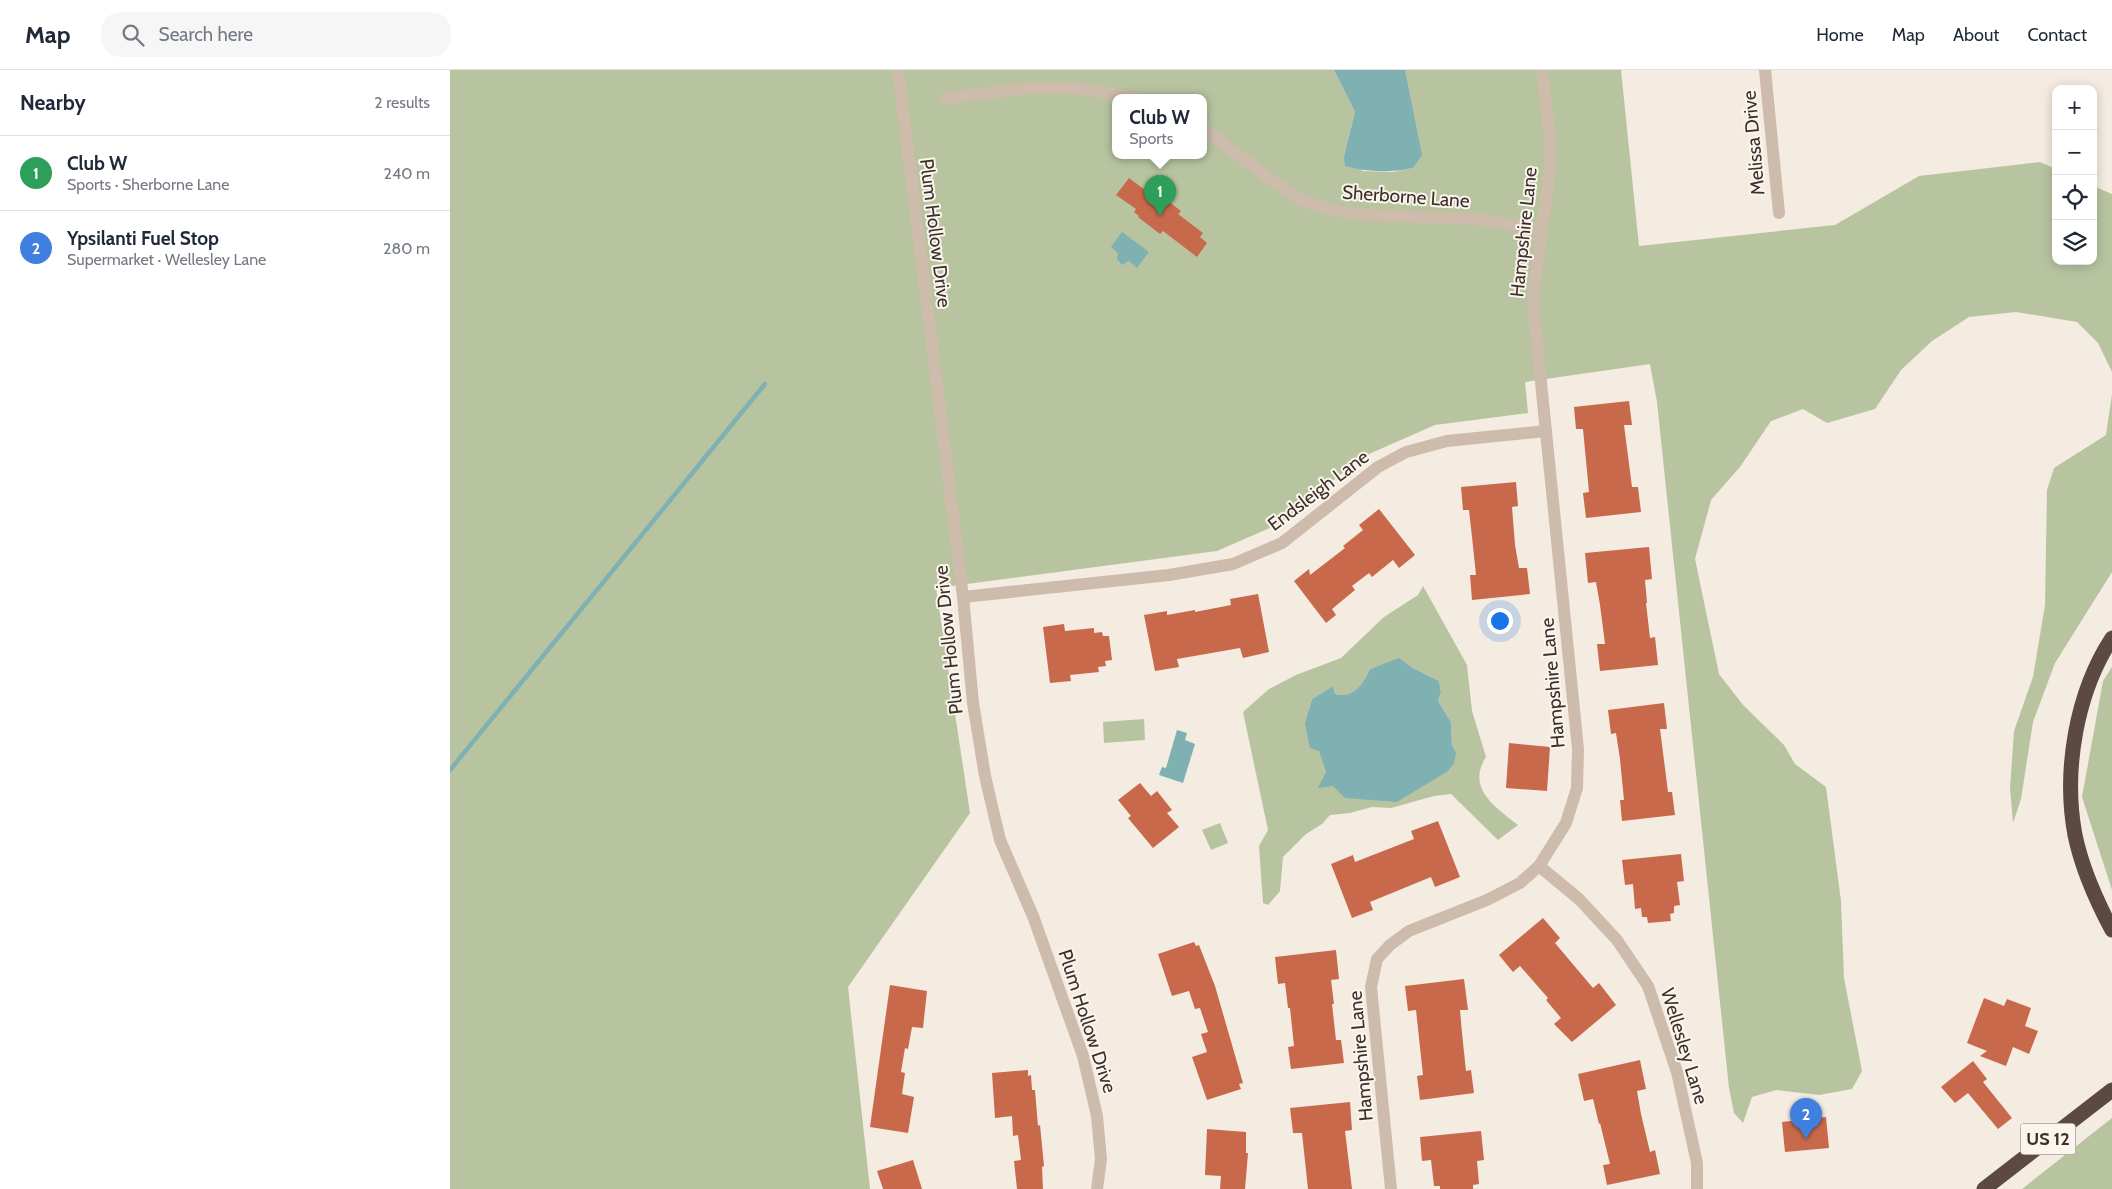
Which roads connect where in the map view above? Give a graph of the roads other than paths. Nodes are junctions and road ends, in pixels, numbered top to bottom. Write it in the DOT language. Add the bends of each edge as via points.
graph roads {
  1 [pos="898,70"];
  2 [pos="1542,70"];
  3 [pos="1765,70"];
  4 [pos="1112,94"];
  5 [pos="945,98"];
  6 [pos="1207,130"];
  7 [pos="1779,213"];
  8 [pos="1541,230"];
  9 [pos="1546,431"];
  10 [pos="963,597"];
  11 [pos="2112,638"];
  12 [pos="1539,866"];
  13 [pos="2112,930"];
  14 [pos="2112,1090"];
  15 [pos="1097,1189"];
  16 [pos="1391,1189"];
  17 [pos="1698,1189"];
  18 [pos="1984,1189"];
  1 -- 10 [label="street, Plum Hollow Drive"];
  2 -- 8 [label="street, Hampshire Lane" via="1550,139 1549,178"];
  3 -- 7 [label="street, Melissa Drive"];
  4 -- 5 [label="street" via="1069,88 1027,88"];
  6 -- 8 [label="street, Sherborne Lane" via="1302,201 1367,215 1478,219"];
  8 -- 9 [label="street, Hampshire Lane" via="1534,314"];
  9 -- 10 [label="street, Endsleigh Lane" via="1446,442 1406,452 1378,467 1282,543 1233,564 1169,575"];
  9 -- 12 [label="street, Hampshire Lane" via="1578,749 1577,788 1566,824"];
  10 -- 15 [label="street, Plum Hollow Drive" via="973,704 985,776 1000,840 1033,916 1083,1056 1097,1116 1101,1158"];
  11 -- 13 [label="highway" via="2086,693 2075,738 2071,777 2072,811 2080,855 2093,893"];
  12 -- 16 [label="street, Hampshire Lane" via="1520,883 1487,900 1409,931 1377,959 1371,987"];
  12 -- 17 [label="street, Wellesley Lane" via="1579,899 1617,940 1648,986 1677,1072 1697,1163"];
  14 -- 18 [label="highway, US 12"];
}
